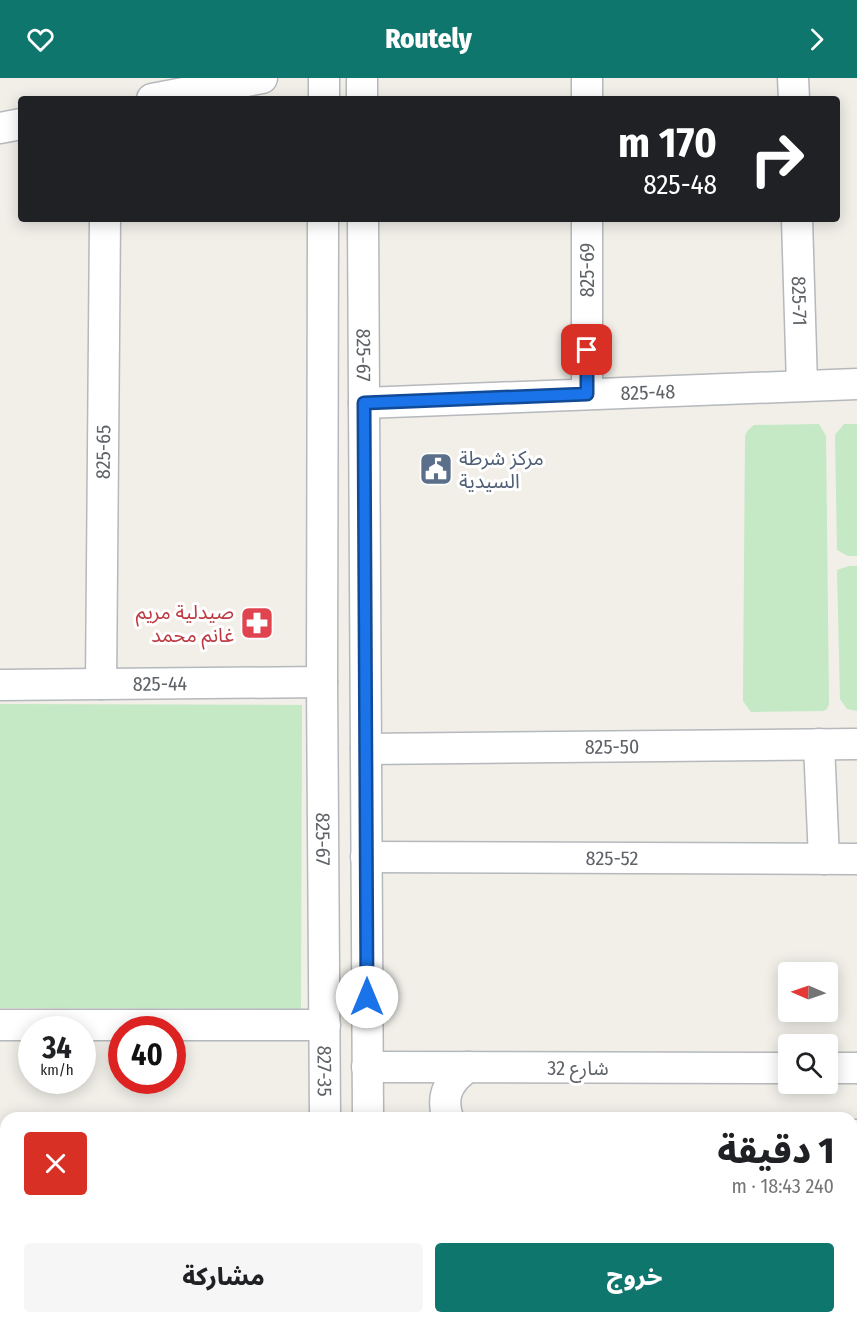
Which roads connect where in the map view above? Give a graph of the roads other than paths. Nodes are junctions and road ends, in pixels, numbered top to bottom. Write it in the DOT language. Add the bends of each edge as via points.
graph roads {
  1 [pos="262,78"];
  2 [pos="324,78"];
  3 [pos="362,78"];
  4 [pos="587,78"];
  5 [pos="793,78"];
  6 [pos="169,96"];
  7 [pos="324,96"];
  8 [pos="362,96"];
  9 [pos="587,96"];
  10 [pos="794,96"];
  11 [pos="18,125"];
  12 [pos="0,128"];
  13 [pos="105,222"];
  14 [pos="323,222"];
  15 [pos="363,222"];
  16 [pos="587,222"];
  17 [pos="797,222"];
  18 [pos="857,384"];
  19 [pos="802,385"];
  20 [pos="587,394"];
  21 [pos="364,403"];
  22 [pos="365,518"];
  23 [pos="322,519"];
  24 [pos="365,582"];
  25 [pos="322,584"];
  26 [pos="322,682"];
  27 [pos="101,684"];
  28 [pos="0,685"];
  29 [pos="819,744"];
  30 [pos="857,744"];
  31 [pos="366,749"];
  32 [pos="366,857"];
  33 [pos="824,859"];
  34 [pos="857,859"];
  35 [pos="0,1025"];
  36 [pos="325,1025"];
  37 [pos="367,1067"];
  38 [pos="468,1067"];
  39 [pos="778,1068"];
  40 [pos="838,1068"];
  41 [pos="857,1068"];
  42 [pos="326,1112"];
  43 [pos="368,1112"];
  44 [pos="447,1112"];
  1 -- 6 [label="street"];
  2 -- 7 [label="street"];
  3 -- 8 [label="street"];
  4 -- 9 [label="street"];
  5 -- 10 [label="street"];
  11 -- 12 [label="street"];
  13 -- 27 [label="street, 825-65"];
  14 -- 23 [label="street, 825-67"];
  15 -- 21 [label="street, 825-67"];
  16 -- 20 [label="street, 825-69"];
  17 -- 19 [label="street, 825-71"];
  18 -- 19 [label="street, 825-48"];
  19 -- 20 [label="street, 825-48"];
  20 -- 21 [label="street, 825-48"];
  21 -- 22 [label="street, 825-67"];
  22 -- 23 [label="street" via="347,529 338,529"];
  22 -- 24 [label="street, 825-67"];
  23 -- 25 [label="street, 825-67"];
  24 -- 25 [label="street" via="349,572 341,572"];
  24 -- 31 [label="street, 825-67"];
  25 -- 26 [label="street, 825-67"];
  26 -- 27 [label="street, 825-44"];
  26 -- 36 [label="street, 825-67"];
  27 -- 28 [label="street, 825-44"];
  29 -- 30 [label="street, 825-50"];
  29 -- 31 [label="street, 825-50"];
  29 -- 33 [label="street"];
  31 -- 32 [label="street, 825-67"];
  32 -- 33 [label="street, 825-52"];
  32 -- 37 [label="street, 825-67"];
  33 -- 34 [label="street, 825-52"];
  35 -- 36 [label="street"];
  36 -- 42 [label="street, 827-35"];
  37 -- 38 [label="street, شارع 32"];
  37 -- 43 [label="street"];
  38 -- 39 [label="street, شارع 32"];
  38 -- 44 [label="street" via="447,1089"];
  40 -- 41 [label="street"];
}
